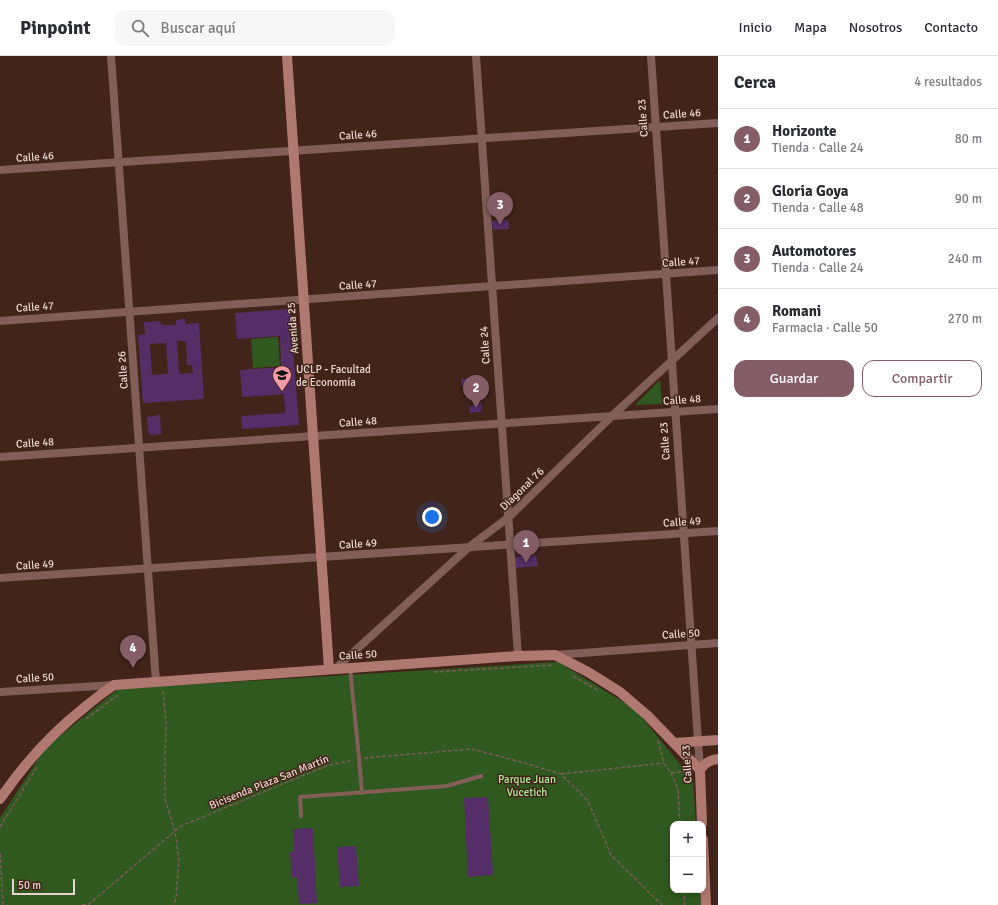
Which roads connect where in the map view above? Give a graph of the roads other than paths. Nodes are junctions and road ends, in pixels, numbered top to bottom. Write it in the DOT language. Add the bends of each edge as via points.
graph roads {
  1 [pos="111,56"];
  2 [pos="287,56"];
  3 [pos="292,56"];
  4 [pos="476,56"];
  5 [pos="651,56"];
  6 [pos="718,123"];
  7 [pos="656,127"];
  8 [pos="482,138"];
  9 [pos="296,151"];
  10 [pos="119,162"];
  11 [pos="0,170"];
  12 [pos="718,270"];
  13 [pos="666,274"];
  14 [pos="492,286"];
  15 [pos="306,299"];
  16 [pos="130,312"];
  17 [pos="718,318"];
  18 [pos="0,321"];
  19 [pos="672,361"];
  20 [pos="718,409"];
  21 [pos="675,412"];
  22 [pos="612,416"];
  23 [pos="502,423"];
  24 [pos="316,436"];
  25 [pos="139,448"];
  26 [pos="0,457"];
  27 [pos="509,517"];
  28 [pos="718,531"];
  29 [pos="684,533"];
  30 [pos="511,545"];
  31 [pos="469,547"];
  32 [pos="324,557"];
  33 [pos="148,568"];
  34 [pos="0,578"];
  35 [pos="718,643"];
  36 [pos="691,645"];
  37 [pos="555,655"];
  38 [pos="518,656"];
  39 [pos="348,658"];
  40 [pos="350,668"];
  41 [pos="332,669"];
  42 [pos="159,681"];
  43 [pos="114,685"];
  44 [pos="0,692"];
  45 [pos="718,740"];
  46 [pos="698,741"];
  47 [pos="674,743"];
  48 [pos="718,759"];
  49 [pos="700,770"];
  50 [pos="481,776"];
  51 [pos="362,793"];
  52 [pos="0,799"];
  53 [pos="301,816"];
  54 [pos="702,821"];
  55 [pos="704,857"];
  56 [pos="706,905"];
  1 -- 10 [label="street, Calle 26"];
  2 -- 9 [label="main road, Avenida 25"];
  3 -- 9 [label="main road, Avenida 25"];
  4 -- 8 [label="street, Calle 24"];
  5 -- 7 [label="street, Calle 23"];
  6 -- 7 [label="street, Calle 46"];
  7 -- 8 [label="street, Calle 46"];
  7 -- 13 [label="street, Calle 23"];
  8 -- 9 [label="street, Calle 46"];
  8 -- 14 [label="street, Calle 24"];
  9 -- 10 [label="street, Calle 46"];
  9 -- 15 [label="main road, Avenida 25"];
  10 -- 11 [label="street, Calle 46"];
  10 -- 16 [label="street, Calle 26"];
  12 -- 13 [label="street, Calle 47"];
  13 -- 14 [label="street, Calle 47"];
  13 -- 19 [label="street, Calle 23"];
  14 -- 15 [label="street, Calle 47"];
  14 -- 23 [label="street, Calle 24"];
  15 -- 16 [label="street, Calle 47"];
  15 -- 24 [label="main road, Avenida 25"];
  16 -- 18 [label="street, Calle 47"];
  16 -- 25 [label="street, Calle 26"];
  17 -- 19 [label="street, Diagonal 76"];
  19 -- 21 [label="street, Calle 23"];
  19 -- 22 [label="street, Diagonal 76"];
  20 -- 21 [label="street, Calle 48"];
  21 -- 22 [label="street, Calle 48"];
  21 -- 29 [label="street, Calle 23"];
  22 -- 23 [label="street, Calle 48"];
  22 -- 27 [label="street, Diagonal 76"];
  23 -- 24 [label="street, Calle 48"];
  23 -- 27 [label="street, Calle 24"];
  24 -- 25 [label="street, Calle 48"];
  24 -- 32 [label="main road, Avenida 25"];
  25 -- 26 [label="street, Calle 48"];
  25 -- 33 [label="street, Calle 26"];
  27 -- 30 [label="street, Calle 24"];
  27 -- 31 [label="street, Diagonal 76"];
  28 -- 29 [label="street, Calle 49"];
  29 -- 30 [label="street, Calle 49"];
  29 -- 36 [label="street, Calle 23"];
  30 -- 31 [label="street, Calle 49"];
  30 -- 38 [label="street, Calle 24"];
  31 -- 32 [label="street, Calle 49"];
  31 -- 39 [label="street, Diagonal 76"];
  32 -- 33 [label="street, Calle 49"];
  32 -- 41 [label="main road, Avenida 25"];
  33 -- 34 [label="street, Calle 49"];
  33 -- 42 [label="street, Calle 26"];
  35 -- 36 [label="street, Calle 50"];
  36 -- 37 [label="street, Calle 50"];
  36 -- 46 [label="street, Calle 23"];
  37 -- 38 [label="main road, Calle 50"];
  37 -- 47 [label="main road" via="620,692"];
  38 -- 40 [label="main road, Calle 50"];
  39 -- 40 [label="lane"];
  39 -- 41 [label="street, Diagonal 76"];
  40 -- 41 [label="main road, Calle 50"];
  40 -- 51 [label="lane"];
  41 -- 42 [label="main road, Calle 50"];
  42 -- 43 [label="main road, Calle 50"];
  43 -- 44 [label="street, Calle 50"];
  43 -- 52 [label="main road" via="57,731 31,758"];
  45 -- 46 [label="main road"];
  46 -- 47 [label="main road"];
  46 -- 49 [label="street, Calle 23"];
  47 -- 49 [label="main road"];
  48 -- 49 [label="main road" via="709,761"];
  49 -- 54 [label="main road, Calle 23"];
  50 -- 51 [label="lane" via="447,786"];
  51 -- 53 [label="lane" via="300,797"];
  55 -- 56 [label="main road"];
}
